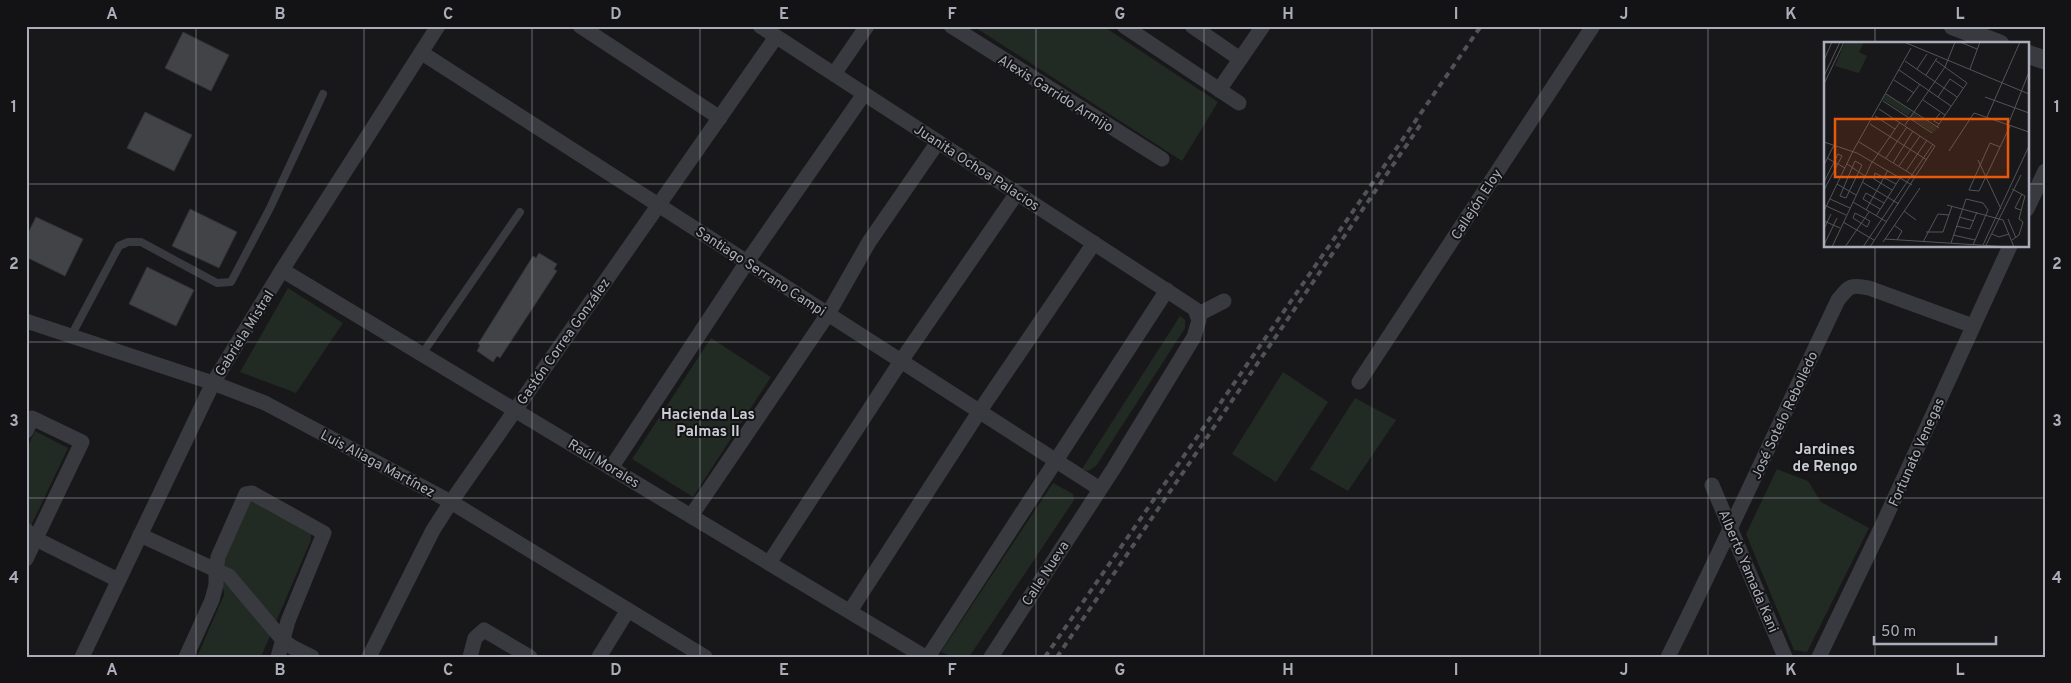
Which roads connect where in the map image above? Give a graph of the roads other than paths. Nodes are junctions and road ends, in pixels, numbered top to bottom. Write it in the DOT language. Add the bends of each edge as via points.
graph roads {
  1 [pos="438,26"];
  2 [pos="580,26"];
  3 [pos="760,26"];
  4 [pos="867,26"];
  5 [pos="951,26"];
  6 [pos="1124,26"];
  7 [pos="1192,26"];
  8 [pos="1263,26"];
  9 [pos="1593,26"];
  10 [pos="1953,26"];
  11 [pos="776,37"];
  12 [pos="1995,42"];
  13 [pos="422,53"];
  14 [pos="2028,54"];
  15 [pos="1240,59"];
  16 [pos="2045,60"];
  17 [pos="834,74"];
  18 [pos="1218,90"];
  19 [pos="323,94"];
  20 [pos="864,94"];
  21 [pos="1239,103"];
  22 [pos="720,118"];
  23 [pos="938,142"];
  24 [pos="1162,159"];
  25 [pos="2045,171"];
  26 [pos="1017,193"];
  27 [pos="659,205"];
  28 [pos="2028,207"];
  29 [pos="520,212"];
  30 [pos="1094,243"];
  31 [pos="2009,248"];
  32 [pos="747,262"];
  33 [pos="282,270"];
  34 [pos="1167,290"];
  35 [pos="1224,301"];
  36 [pos="1196,312"];
  37 [pos="828,314"];
  38 [pos="26,321"];
  39 [pos="1973,326"];
  40 [pos="71,336"];
  41 [pos="422,354"];
  42 [pos="901,361"];
  43 [pos="1359,382"];
  44 [pos="213,383"];
  45 [pos="515,410"];
  46 [pos="979,412"];
  47 [pos="26,431"];
  48 [pos="1056,461"];
  49 [pos="611,468"];
  50 [pos="1712,485"];
  51 [pos="1100,489"];
  52 [pos="451,502"];
  53 [pos="691,516"];
  54 [pos="1731,530"];
  55 [pos="31,534"];
  56 [pos="140,535"];
  57 [pos="26,559"];
  58 [pos="770,563"];
  59 [pos="216,570"];
  60 [pos="118,580"];
  61 [pos="628,610"];
  62 [pos="850,611"];
  63 [pos="282,639"];
  64 [pos="82,657"];
  65 [pos="186,657"];
  66 [pos="278,657"];
  67 [pos="312,657"];
  68 [pos="369,657"];
  69 [pos="470,657"];
  70 [pos="530,657"];
  71 [pos="599,657"];
  72 [pos="706,657"];
  73 [pos="926,657"];
  74 [pos="991,657"];
  75 [pos="1668,657"];
  76 [pos="1786,657"];
  77 [pos="1819,657"];
  1 -- 13 [label="street, Gabriela Mistral"];
  2 -- 22 [label="street"];
  3 -- 11 [label="street, Juanita Ochoa Palacios"];
  4 -- 17 [label="street"];
  5 -- 24 [label="street, Alexis Garrido Armijo"];
  6 -- 18 [label="street"];
  7 -- 15 [label="street"];
  8 -- 15 [label="street"];
  9 -- 43 [label="street, Callejón Eloy"];
  10 -- 12 [label="street"];
  11 -- 17 [label="street, Juanita Ochoa Palacios"];
  11 -- 22 [label="street, Gastón Correa González"];
  13 -- 27 [label="street, Santiago Serrano Campi"];
  13 -- 33 [label="street, Gabriela Mistral"];
  14 -- 16 [label="street"];
  15 -- 18 [label="street"];
  17 -- 20 [label="street, Juanita Ochoa Palacios"];
  18 -- 21 [label="street"];
  19 -- 40 [label="lane" via="270,208 231,282 217,283 141,242 128,242 120,246"];
  20 -- 23 [label="street, Juanita Ochoa Palacios"];
  20 -- 32 [label="street"];
  22 -- 27 [label="street, Gastón Correa González"];
  23 -- 26 [label="street, Juanita Ochoa Palacios"];
  23 -- 37 [label="street" via="869,242"];
  25 -- 28 [label="street"];
  26 -- 30 [label="street, Juanita Ochoa Palacios"];
  26 -- 42 [label="street"];
  27 -- 32 [label="street, Santiago Serrano Campi"];
  27 -- 45 [label="street, Gastón Correa González"];
  29 -- 41 [label="lane"];
  30 -- 34 [label="street, Juanita Ochoa Palacios"];
  30 -- 46 [label="street"];
  31 -- 39 [label="street, Fortunato Venegas"];
  32 -- 37 [label="street, Santiago Serrano Campi"];
  32 -- 49 [label="street"];
  33 -- 41 [label="street, Raúl Morales"];
  33 -- 44 [label="street, Gabriela Mistral"];
  34 -- 36 [label="street, Juanita Ochoa Palacios"];
  34 -- 48 [label="street"];
  35 -- 36 [label="street"];
  36 -- 51 [label="street, Calle Nueva" via="1199,320 1194,337"];
  37 -- 42 [label="street, Santiago Serrano Campi"];
  37 -- 53 [label="street"];
  38 -- 40 [label="street, Luis Aliaga Martínez"];
  39 -- 54 [label="street, José Sotelo Rebolledo" via="1868,288 1856,285 1847,289 1838,300"];
  39 -- 77 [label="street, Fortunato Venegas"];
  40 -- 44 [label="street, Luis Aliaga Martínez"];
  41 -- 45 [label="street, Raúl Morales"];
  42 -- 46 [label="street, Santiago Serrano Campi"];
  42 -- 58 [label="street"];
  44 -- 52 [label="street, Luis Aliaga Martínez" via="266,403"];
  44 -- 56 [label="street, Gabriela Mistral"];
  45 -- 49 [label="street, Raúl Morales"];
  45 -- 52 [label="street, Gastón Correa González"];
  46 -- 48 [label="street, Santiago Serrano Campi"];
  46 -- 62 [label="street"];
  47 -- 55 [label="street" via="32,418 82,442"];
  48 -- 51 [label="street, Santiago Serrano Campi"];
  48 -- 73 [label="street"];
  49 -- 53 [label="street, Raúl Morales"];
  50 -- 54 [label="street, Alberto Yamada Kani"];
  51 -- 74 [label="street, Calle Nueva"];
  52 -- 61 [label="street, Luis Aliaga Martínez"];
  52 -- 68 [label="street, Gastón Correa González" via="433,530"];
  53 -- 58 [label="street, Raúl Morales"];
  54 -- 75 [label="street, José Sotelo Rebolledo"];
  54 -- 76 [label="street, Alberto Yamada Kani"];
  55 -- 57 [label="street"];
  55 -- 60 [label="street"];
  56 -- 59 [label="street"];
  56 -- 60 [label="street, Gabriela Mistral"];
  58 -- 62 [label="street, Raúl Morales"];
  59 -- 63 [label="street" via="229,576"];
  59 -- 63 [label="street" via="218,557 246,494 252,493 324,533"];
  59 -- 65 [label="street" via="212,600"];
  60 -- 64 [label="street, Gabriela Mistral"];
  61 -- 71 [label="street"];
  61 -- 72 [label="street, Luis Aliaga Martínez"];
  62 -- 73 [label="street, Raúl Morales"];
  63 -- 66 [label="street"];
  63 -- 67 [label="street"];
  69 -- 70 [label="street" via="475,638 484,630"];
}
